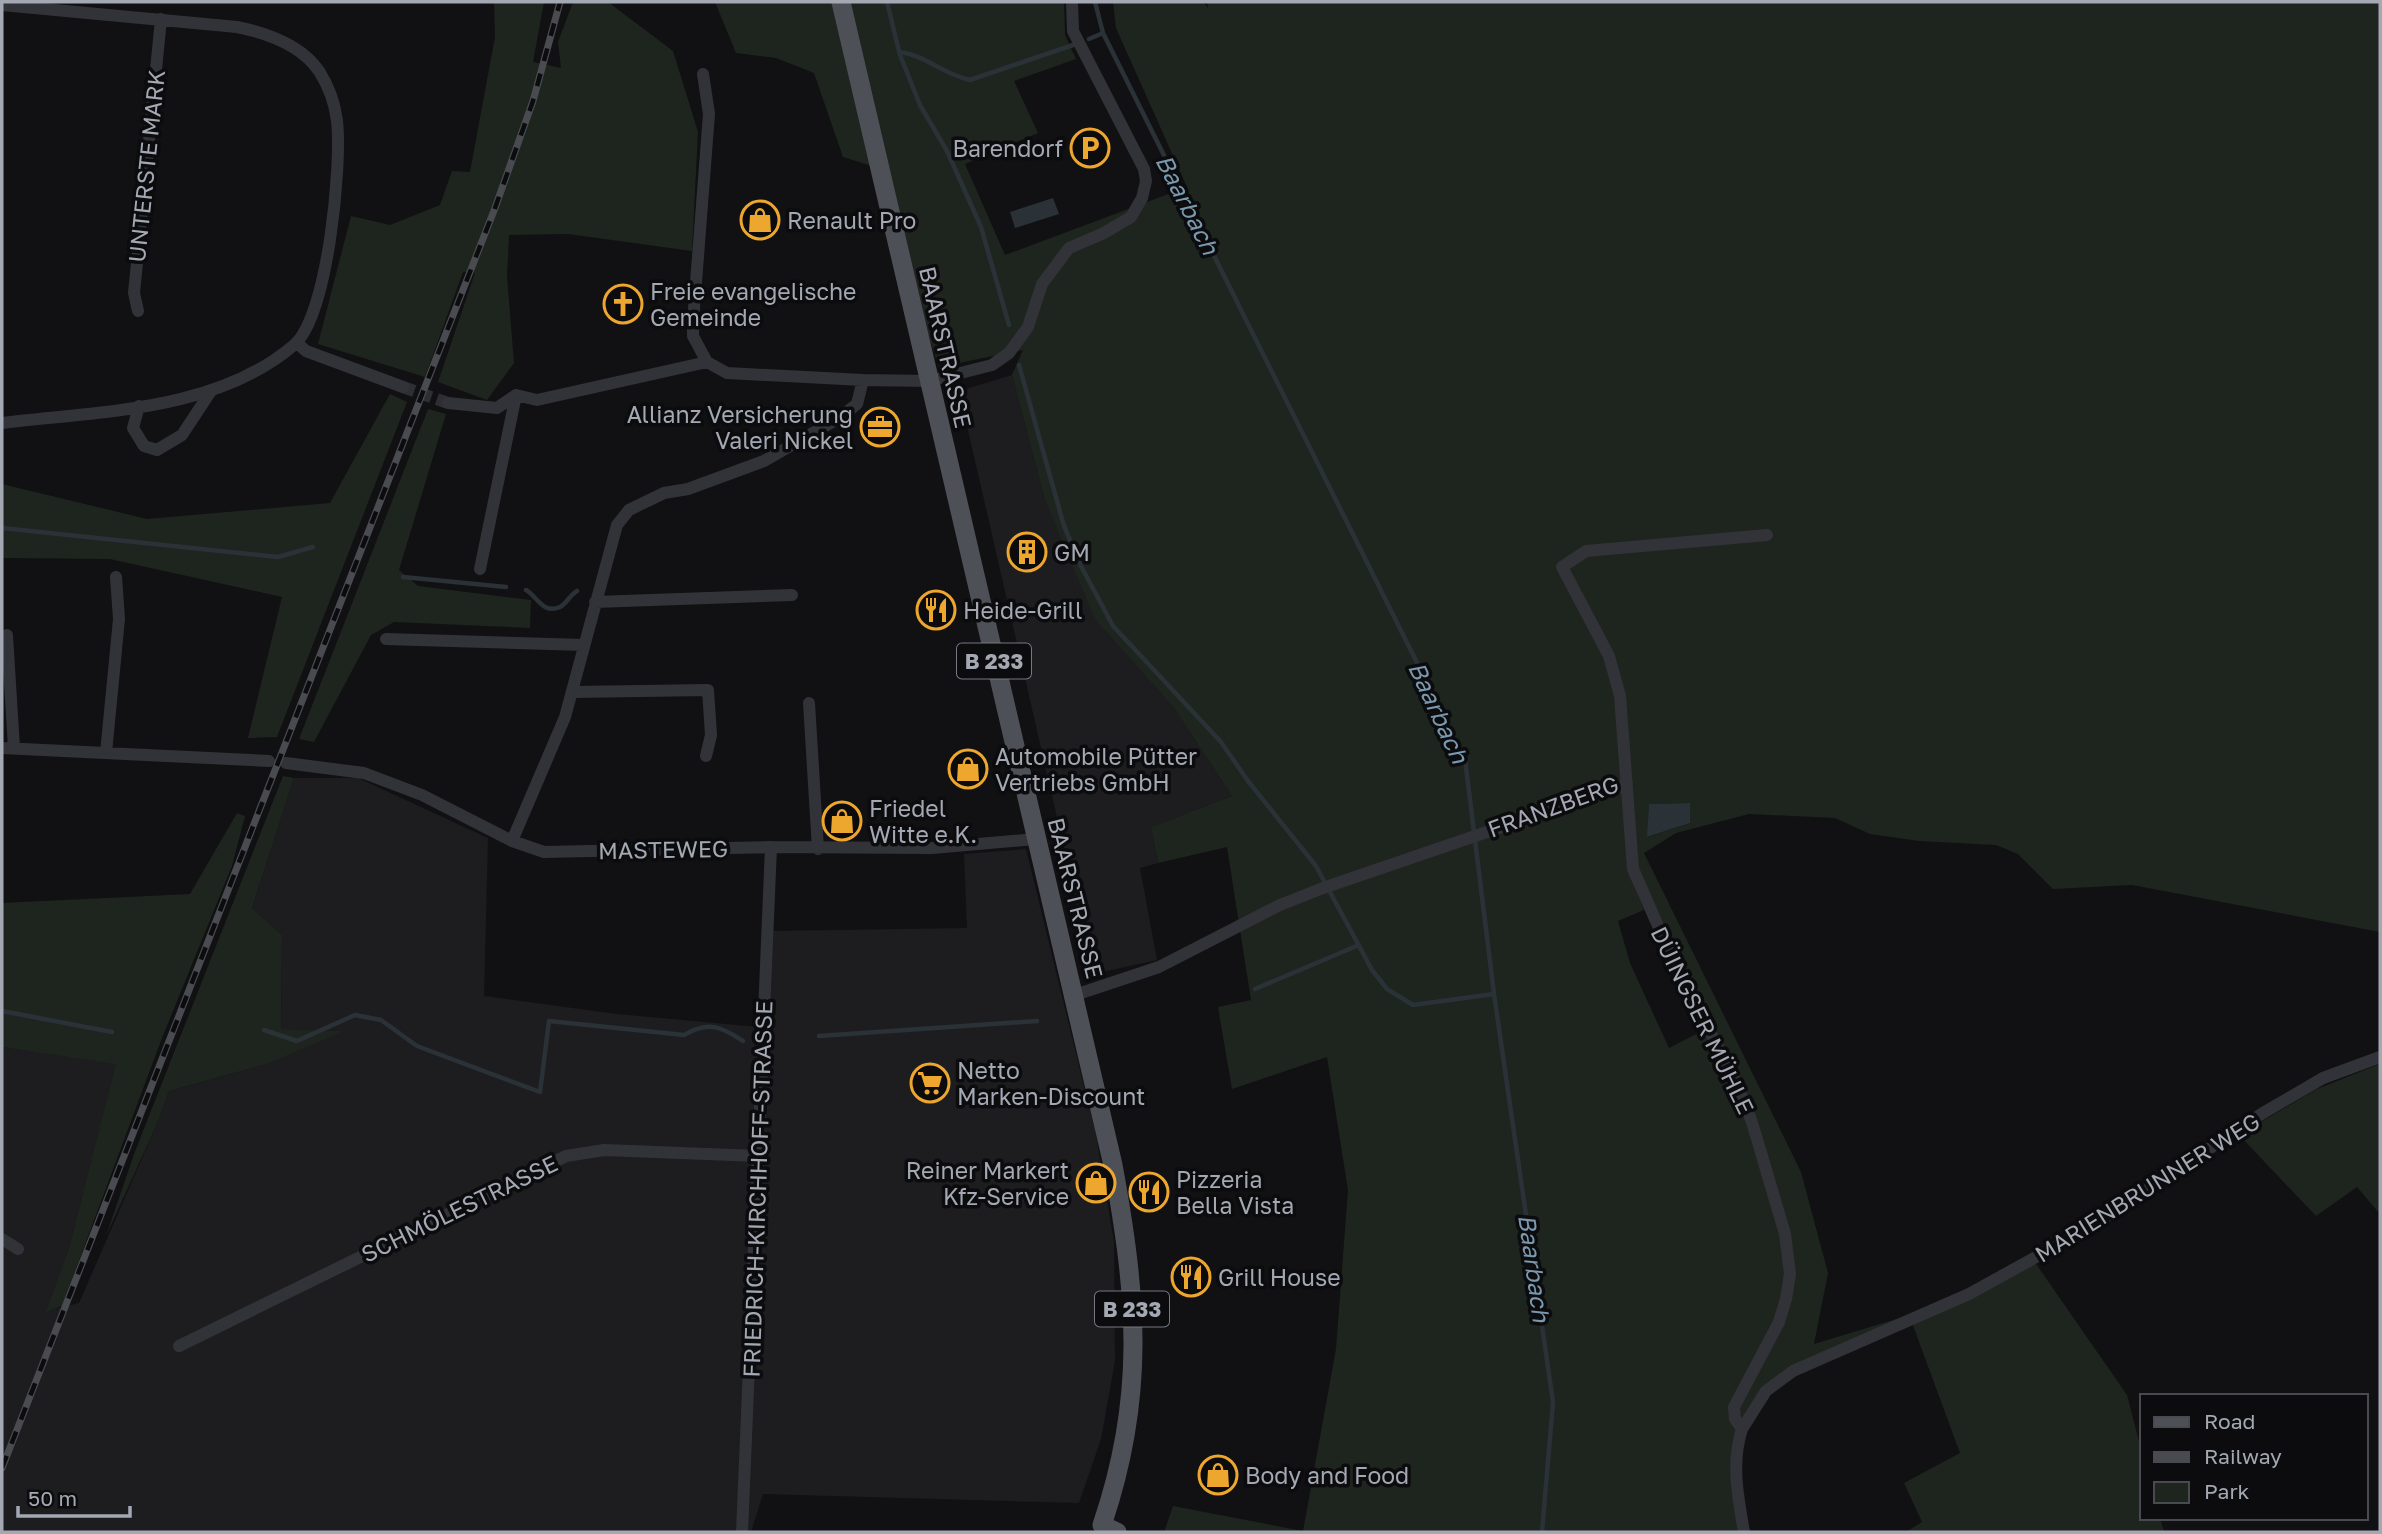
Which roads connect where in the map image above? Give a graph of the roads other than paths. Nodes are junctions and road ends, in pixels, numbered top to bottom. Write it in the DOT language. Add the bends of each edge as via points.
graph roads {
  1 [pos="841,2"];
  2 [pos="1072,2"];
  3 [pos="2,5"];
  4 [pos="161,19"];
  5 [pos="703,74"];
  6 [pos="138,312"];
  7 [pos="297,343"];
  8 [pos="707,362"];
  9 [pos="863,380"];
  10 [pos="929,381"];
  11 [pos="403,387"];
  12 [pos="211,391"];
  13 [pos="516,395"];
  14 [pos="449,403"];
  15 [pos="139,406"];
  16 [pos="2,423"];
  17 [pos="1767,536"];
  18 [pos="480,569"];
  19 [pos="117,578"];
  20 [pos="792,595"];
  21 [pos="595,601"];
  22 [pos="7,635"];
  23 [pos="386,639"];
  24 [pos="584,645"];
  25 [pos="573,692"];
  26 [pos="809,703"];
  27 [pos="8,748"];
  28 [pos="106,752"];
  29 [pos="706,756"];
  30 [pos="269,761"];
  31 [pos="286,763"];
  32 [pos="1627,784"];
  33 [pos="1036,839"];
  34 [pos="512,841"];
  35 [pos="771,847"];
  36 [pos="818,849"];
  37 [pos="1075,995"];
  38 [pos="2380,1057"];
  39 [pos="758,1156"];
  40 [pos="2,1239"];
  41 [pos="18,1249"];
  42 [pos="179,1346"];
  43 [pos="1742,1429"];
  44 [pos="1109,1529"];
  45 [pos="742,1532"];
  46 [pos="1744,1532"];
  1 -- 10 [label="main road, BAARSTRASSE / B 233"];
  2 -- 10 [label="street" via="1073,31 1141,161 1146,181 1142,198 1131,217 1069,247 1042,285 1028,327 1009,353 975,372"];
  3 -- 4 [label="street"];
  4 -- 6 [label="street, UNTERSTE MARK" via="134,293"];
  4 -- 7 [label="street" via="237,27 275,38 294,47 327,85 337,120 332,220 314,313"];
  5 -- 8 [label="street" via="709,114 692,321 693,336"];
  7 -- 11 [label="street" via="306,351"];
  7 -- 12 [label="street" via="257,370"];
  8 -- 9 [label="street" via="727,373"];
  8 -- 13 [label="street" via="537,400"];
  9 -- 10 [label="street"];
  9 -- 21 [label="street" via="857,404 764,461 688,489 664,493 629,510 617,525"];
  10 -- 33 [label="main road, BAARSTRASSE / B 233"];
  12 -- 15 [label="street"];
  12 -- 15 [label="street" via="182,435 157,450 144,446 134,428"];
  13 -- 14 [label="street" via="497,408"];
  13 -- 18 [label="street"];
  15 -- 16 [label="street"];
  17 -- 32 [label="street, FRANZBERG" via="1586,551 1562,567 1609,656 1619,696"];
  19 -- 28 [label="street" via="119,619"];
  20 -- 21 [label="street"];
  21 -- 24 [label="street"];
  22 -- 27 [label="street"];
  23 -- 24 [label="street"];
  24 -- 25 [label="street"];
  25 -- 29 [label="street" via="708,690 711,735"];
  25 -- 34 [label="street"];
  26 -- 36 [label="street"];
  27 -- 28 [label="street"];
  28 -- 30 [label="street"];
  31 -- 34 [label="street, MASTEWEG" via="364,773 422,795"];
  32 -- 37 [label="street, FRANZBERG" via="1336,883 1280,905 1159,967"];
  32 -- 43 [label="street, DÜINGSER MÜHLE" via="1633,869 1737,1084 1785,1234 1790,1274 1786,1299 1779,1322 1734,1407"];
  33 -- 36 [label="street, MASTEWEG" via="932,848"];
  33 -- 37 [label="main road, BAARSTRASSE / B 233"];
  34 -- 35 [label="street, MASTEWEG" via="544,852"];
  35 -- 36 [label="street, MASTEWEG"];
  35 -- 39 [label="street, FRIEDRICH-KIRCHHOFF-STRASSE"];
  37 -- 44 [label="main road, BAARSTRASSE / B 233" via="1113,1165 1132,1297 1131,1412"];
  38 -- 43 [label="street, MARIENBRUNNER WEG" via="2323,1077 2094,1225 1969,1294 1793,1371 1766,1391"];
  39 -- 42 [label="street, SCHMÖLESTRASSE" via="604,1150 566,1156"];
  39 -- 45 [label="street, FRIEDRICH-KIRCHHOFF-STRASSE"];
  40 -- 41 [label="street"];
  43 -- 46 [label="street, DÜINGSER MÜHLE" via="1736,1448"];
}
